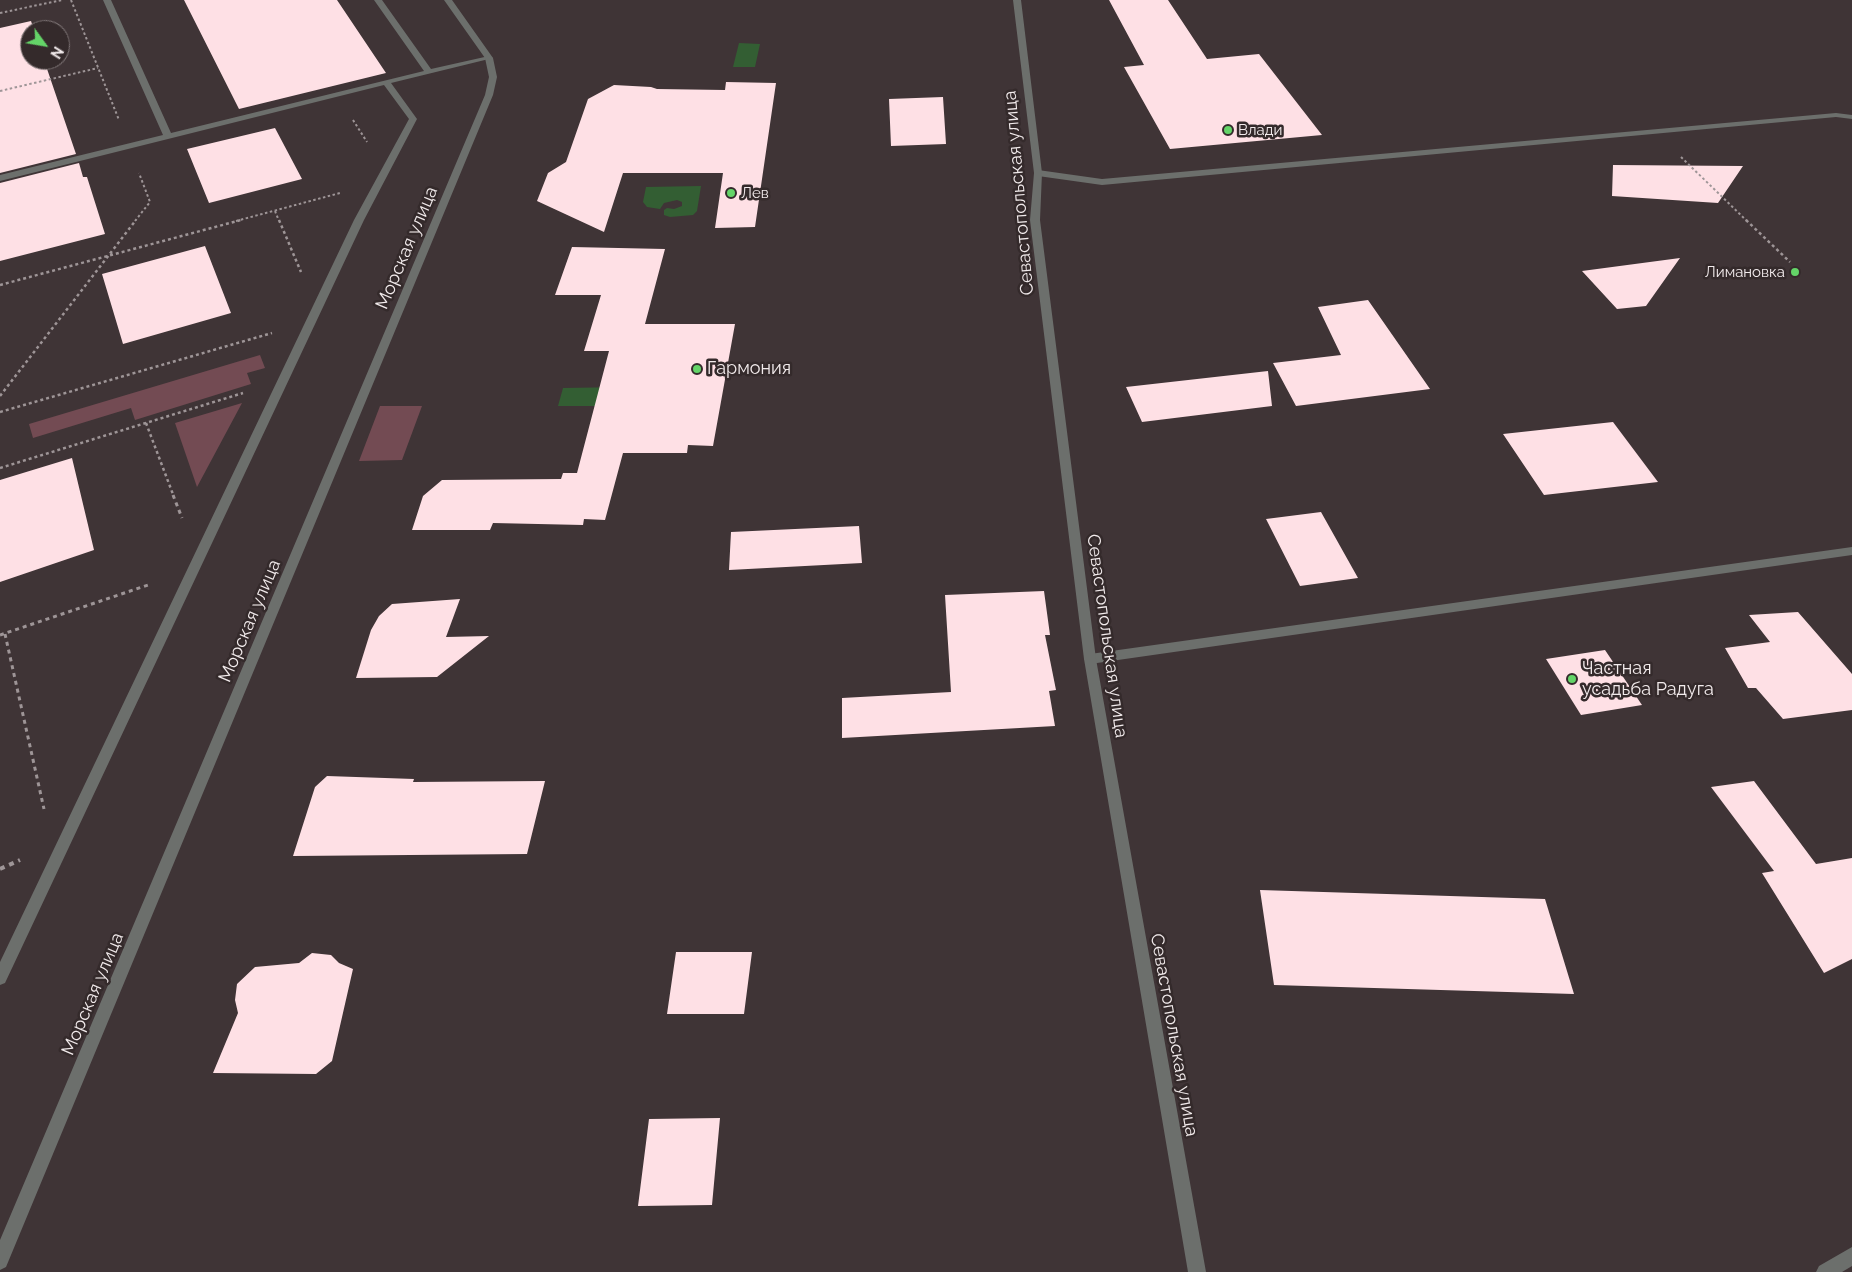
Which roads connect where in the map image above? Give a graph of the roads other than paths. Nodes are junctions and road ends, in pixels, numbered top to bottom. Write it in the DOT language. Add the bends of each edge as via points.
graph roads {
  1 [pos="107,0"];
  2 [pos="378,0"];
  3 [pos="448,0"];
  4 [pos="1017,0"];
  5 [pos="489,58"];
  6 [pos="428,71"];
  7 [pos="386,82"];
  8 [pos="1852,117"];
  9 [pos="168,136"];
  10 [pos="1038,173"];
  11 [pos="0,178"];
  12 [pos="1852,551"];
  13 [pos="1090,658"];
  14 [pos="0,978"];
  15 [pos="1852,1256"];
  16 [pos="0,1261"];
  17 [pos="1197,1272"];
  18 [pos="1825,1272"];
  1 -- 9 [label="street"];
  2 -- 6 [label="street"];
  3 -- 5 [label="street, Морская улица"];
  4 -- 10 [label="street, Севастопольская улица"];
  5 -- 6 [label="street"];
  5 -- 16 [label="street, Морская улица" via="493,77 490,95"];
  6 -- 7 [label="street"];
  7 -- 9 [label="street"];
  7 -- 14 [label="street" via="413,119 359,220"];
  8 -- 10 [label="street" via="1836,115 1102,182"];
  9 -- 11 [label="street"];
  10 -- 13 [label="street, Севастопольская улица" via="1035,220"];
  12 -- 13 [label="street"];
  13 -- 17 [label="street, Севастопольская улица"];
  15 -- 18 [label="street"];
}
